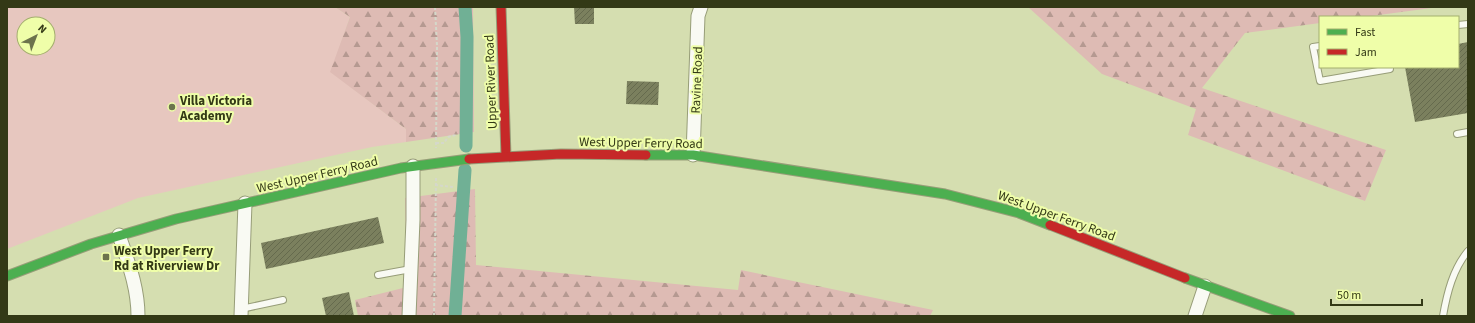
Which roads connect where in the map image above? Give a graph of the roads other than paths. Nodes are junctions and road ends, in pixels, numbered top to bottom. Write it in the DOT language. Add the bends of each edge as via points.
graph roads {
  1 [pos="501,7"];
  2 [pos="702,7"];
  3 [pos="1319,46"];
  4 [pos="1390,68"];
  5 [pos="1468,132"];
  6 [pos="1457,134"];
  7 [pos="693,155"];
  8 [pos="506,156"];
  9 [pos="413,166"];
  10 [pos="245,203"];
  11 [pos="119,235"];
  12 [pos="1468,250"];
  13 [pos="411,269"];
  14 [pos="378,275"];
  15 [pos="7,276"];
  16 [pos="1205,286"];
  17 [pos="283,300"];
  18 [pos="241,312"];
  19 [pos="138,316"];
  20 [pos="409,316"];
  21 [pos="1194,316"];
  22 [pos="1290,316"];
  23 [pos="1444,316"];
  1 -- 8 [label="main road, Upper River Road"];
  2 -- 7 [label="street, Ravine Road" via="698,16"];
  3 -- 4 [label="lane" via="1313,47 1320,81"];
  5 -- 6 [label="lane"];
  7 -- 8 [label="main road, West Upper Ferry Road"];
  7 -- 16 [label="main road, West Upper Ferry Road" via="945,194 989,204 1019,213"];
  8 -- 9 [label="main road, West Upper Ferry Road"];
  9 -- 10 [label="main road, West Upper Ferry Road"];
  9 -- 13 [label="street"];
  10 -- 11 [label="main road, West Upper Ferry Road"];
  10 -- 18 [label="street"];
  11 -- 15 [label="main road, West Upper Ferry Road"];
  11 -- 19 [label="street" via="135,283"];
  12 -- 23 [label="lane" via="1453,275"];
  13 -- 14 [label="lane"];
  13 -- 20 [label="street"];
  16 -- 21 [label="street"];
  16 -- 22 [label="main road, West Upper Ferry Road"];
  17 -- 18 [label="lane"];
}
